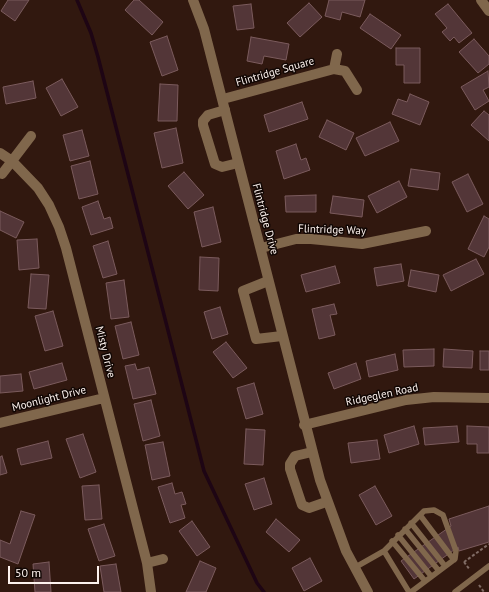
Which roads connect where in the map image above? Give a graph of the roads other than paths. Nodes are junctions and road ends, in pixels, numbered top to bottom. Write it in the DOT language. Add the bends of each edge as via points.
graph roads {
  1 [pos="193,0"];
  2 [pos="481,0"];
  3 [pos="489,11"];
  4 [pos="337,54"];
  5 [pos="334,69"];
  6 [pos="357,90"];
  7 [pos="222,99"];
  8 [pos="225,110"];
  9 [pos="31,136"];
  10 [pos="0,153"];
  11 [pos="12,161"];
  12 [pos="238,164"];
  13 [pos="2,174"];
  14 [pos="426,231"];
  15 [pos="261,248"];
  16 [pos="268,281"];
  17 [pos="282,336"];
  18 [pos="104,398"];
  19 [pos="489,398"];
  20 [pos="0,423"];
  21 [pos="304,425"];
  22 [pos="312,452"];
  23 [pos="326,502"];
  24 [pos="420,515"];
  25 [pos="412,523"];
  26 [pos="405,529"];
  27 [pos="398,535"];
  28 [pos="392,541"];
  29 [pos="384,551"];
  30 [pos="163,559"];
  31 [pos="454,560"];
  32 [pos="147,563"];
  33 [pos="445,566"];
  34 [pos="489,566"];
  35 [pos="354,568"];
  36 [pos="438,571"];
  37 [pos="431,576"];
  38 [pos="425,581"];
  39 [pos="151,592"];
  40 [pos="368,592"];
  41 [pos="410,592"];
  42 [pos="455,592"];
  1 -- 7 [label="street, Flintridge Drive" via="204,29"];
  2 -- 3 [label="street"];
  4 -- 5 [label="street"];
  5 -- 6 [label="street" via="345,71"];
  5 -- 7 [label="street, Flintridge Square"];
  7 -- 8 [label="street, Flintridge Drive"];
  8 -- 12 [label="street, Flintridge Drive"];
  8 -- 12 [label="street" via="208,115 203,120 203,125 215,164 222,167"];
  9 -- 11 [label="street"];
  10 -- 11 [label="street, Misty Drive"];
  11 -- 13 [label="street"];
  11 -- 18 [label="street, Misty Drive" via="38,188 59,227"];
  12 -- 15 [label="street, Flintridge Drive"];
  14 -- 15 [label="street, Flintridge Way" via="362,244 310,238"];
  15 -- 16 [label="street, Flintridge Drive"];
  16 -- 17 [label="street, Flintridge Drive"];
  16 -- 17 [label="street" via="243,291 256,339"];
  17 -- 21 [label="street, Flintridge Drive"];
  18 -- 20 [label="street, Moonlight Drive"];
  18 -- 32 [label="street, Misty Drive"];
  19 -- 21 [label="street, Ridgeglen Road" via="406,400"];
  21 -- 22 [label="street, Flintridge Drive"];
  22 -- 23 [label="street, Flintridge Drive"];
  22 -- 23 [label="street" via="295,456 291,460 290,469 302,505 309,508"];
  23 -- 35 [label="street, Flintridge Drive"];
  24 -- 25 [label="lane"];
  24 -- 31 [label="lane"];
  24 -- 31 [label="lane" via="428,510 443,515 456,552"];
  25 -- 26 [label="lane"];
  25 -- 33 [label="lane"];
  26 -- 27 [label="lane"];
  26 -- 36 [label="lane"];
  27 -- 28 [label="lane"];
  27 -- 37 [label="lane"];
  28 -- 29 [label="lane"];
  28 -- 38 [label="lane"];
  29 -- 35 [label="lane"];
  29 -- 41 [label="lane"];
  30 -- 32 [label="street"];
  31 -- 33 [label="lane"];
  32 -- 39 [label="street, Misty Drive"];
  33 -- 36 [label="lane"];
  34 -- 42 [label="lane"];
  35 -- 40 [label="street, Flintridge Drive"];
  36 -- 37 [label="lane"];
  37 -- 38 [label="lane"];
  38 -- 41 [label="lane"];
}
